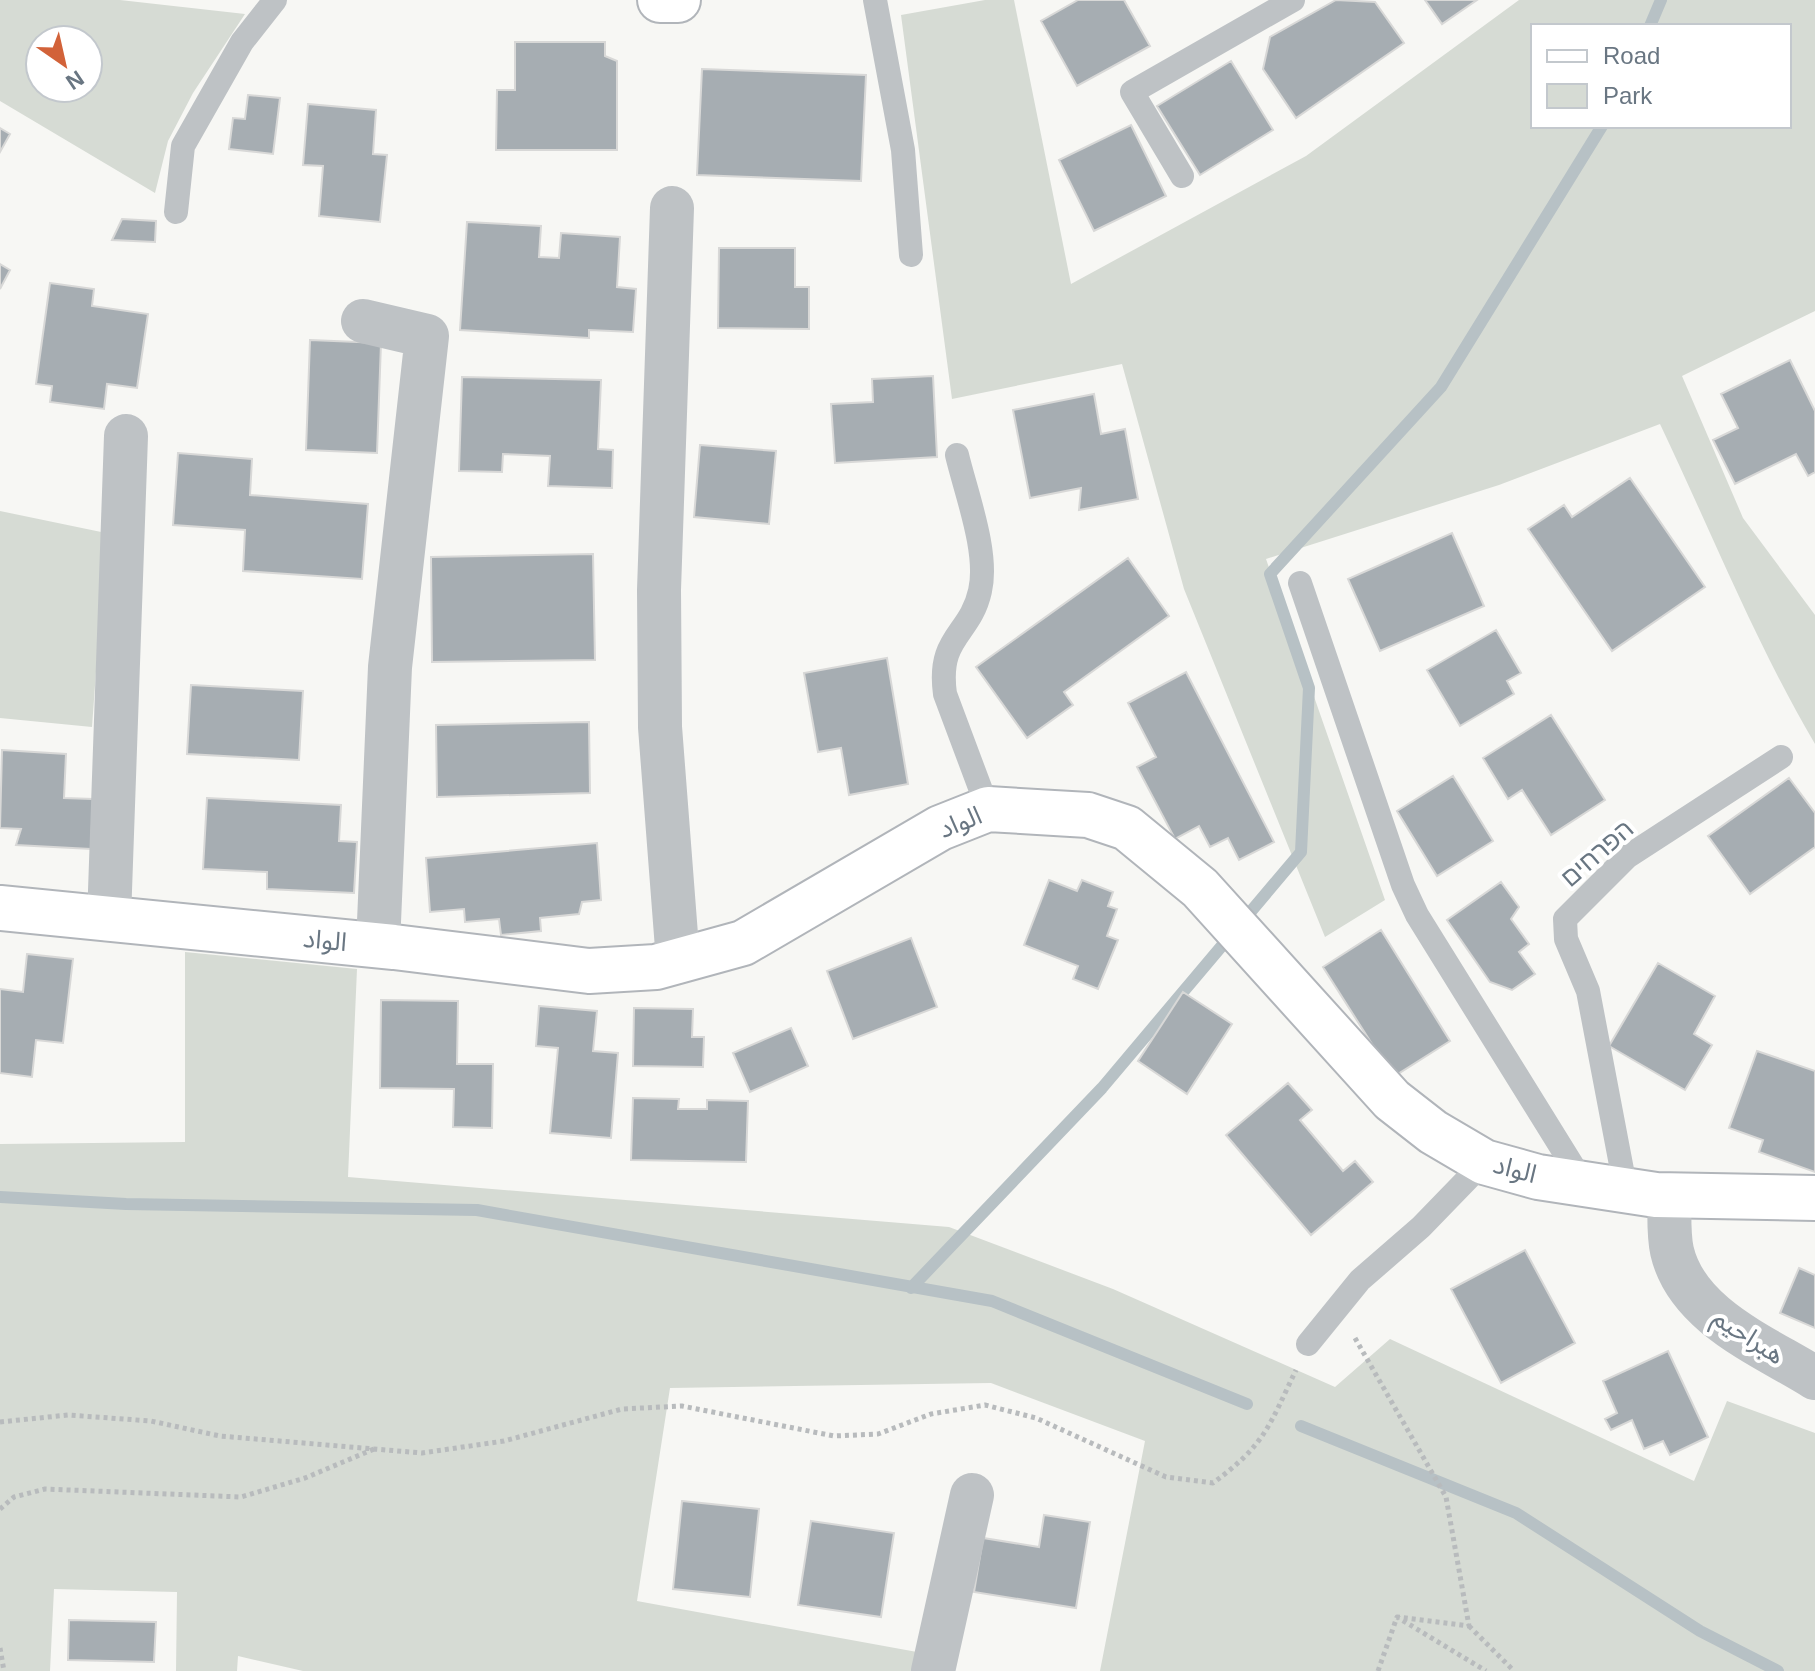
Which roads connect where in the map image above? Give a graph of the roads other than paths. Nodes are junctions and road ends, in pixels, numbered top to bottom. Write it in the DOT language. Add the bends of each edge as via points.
graph roads {
  1 [pos="275,0"];
  2 [pos="660,0"];
  3 [pos="678,0"];
  4 [pos="875,0"];
  5 [pos="1293,0"];
  6 [pos="1182,176"];
  7 [pos="672,208"];
  8 [pos="176,212"];
  9 [pos="911,255"];
  10 [pos="363,321"];
  11 [pos="126,436"];
  12 [pos="957,455"];
  13 [pos="1300,583"];
  14 [pos="1781,757"];
  15 [pos="988,809"];
  16 [pos="0,908"];
  17 [pos="109,919"];
  18 [pos="378,945"];
  19 [pos="678,961"];
  20 [pos="1484,1162"];
  21 [pos="1605,1187"];
  22 [pos="1669,1196"];
  23 [pos="1815,1198"];
  24 [pos="1308,1344"];
  25 [pos="1815,1378"];
  26 [pos="972,1495"];
  27 [pos="933,1671"];
  1 -- 8 [label="lane" via="242,42 183,146"];
  2 -- 3 [label="street"];
  4 -- 9 [label="lane" via="903,150"];
  5 -- 6 [label="lane" via="1132,92"];
  7 -- 19 [label="street" via="659,697"];
  10 -- 18 [label="street" via="427,336 390,667"];
  11 -- 17 [label="street"];
  12 -- 15 [label="lane" via="981,559 980,591 946,652 942,675"];
  13 -- 21 [label="lane" via="1417,915"];
  14 -- 21 [label="lane, הפרחים" via="1627,857 1565,919 1566,939 1588,991"];
  15 -- 19 [label="street, الواد" via="940,828 743,943"];
  15 -- 20 [label="street, الواد" via="1088,815 1127,828 1200,888 1392,1100"];
  16 -- 17 [label="street, الواد"];
  17 -- 18 [label="street, الواد"];
  18 -- 19 [label="street, الواد" via="589,971"];
  20 -- 21 [label="street, الواد"];
  20 -- 24 [label="lane" via="1360,1280"];
  21 -- 22 [label="street, الواد"];
  22 -- 23 [label="street, الواد"];
  22 -- 25 [label="street, هبراحيم" via="1672,1250 1693,1294 1709,1311"];
  26 -- 27 [label="street"];
}
